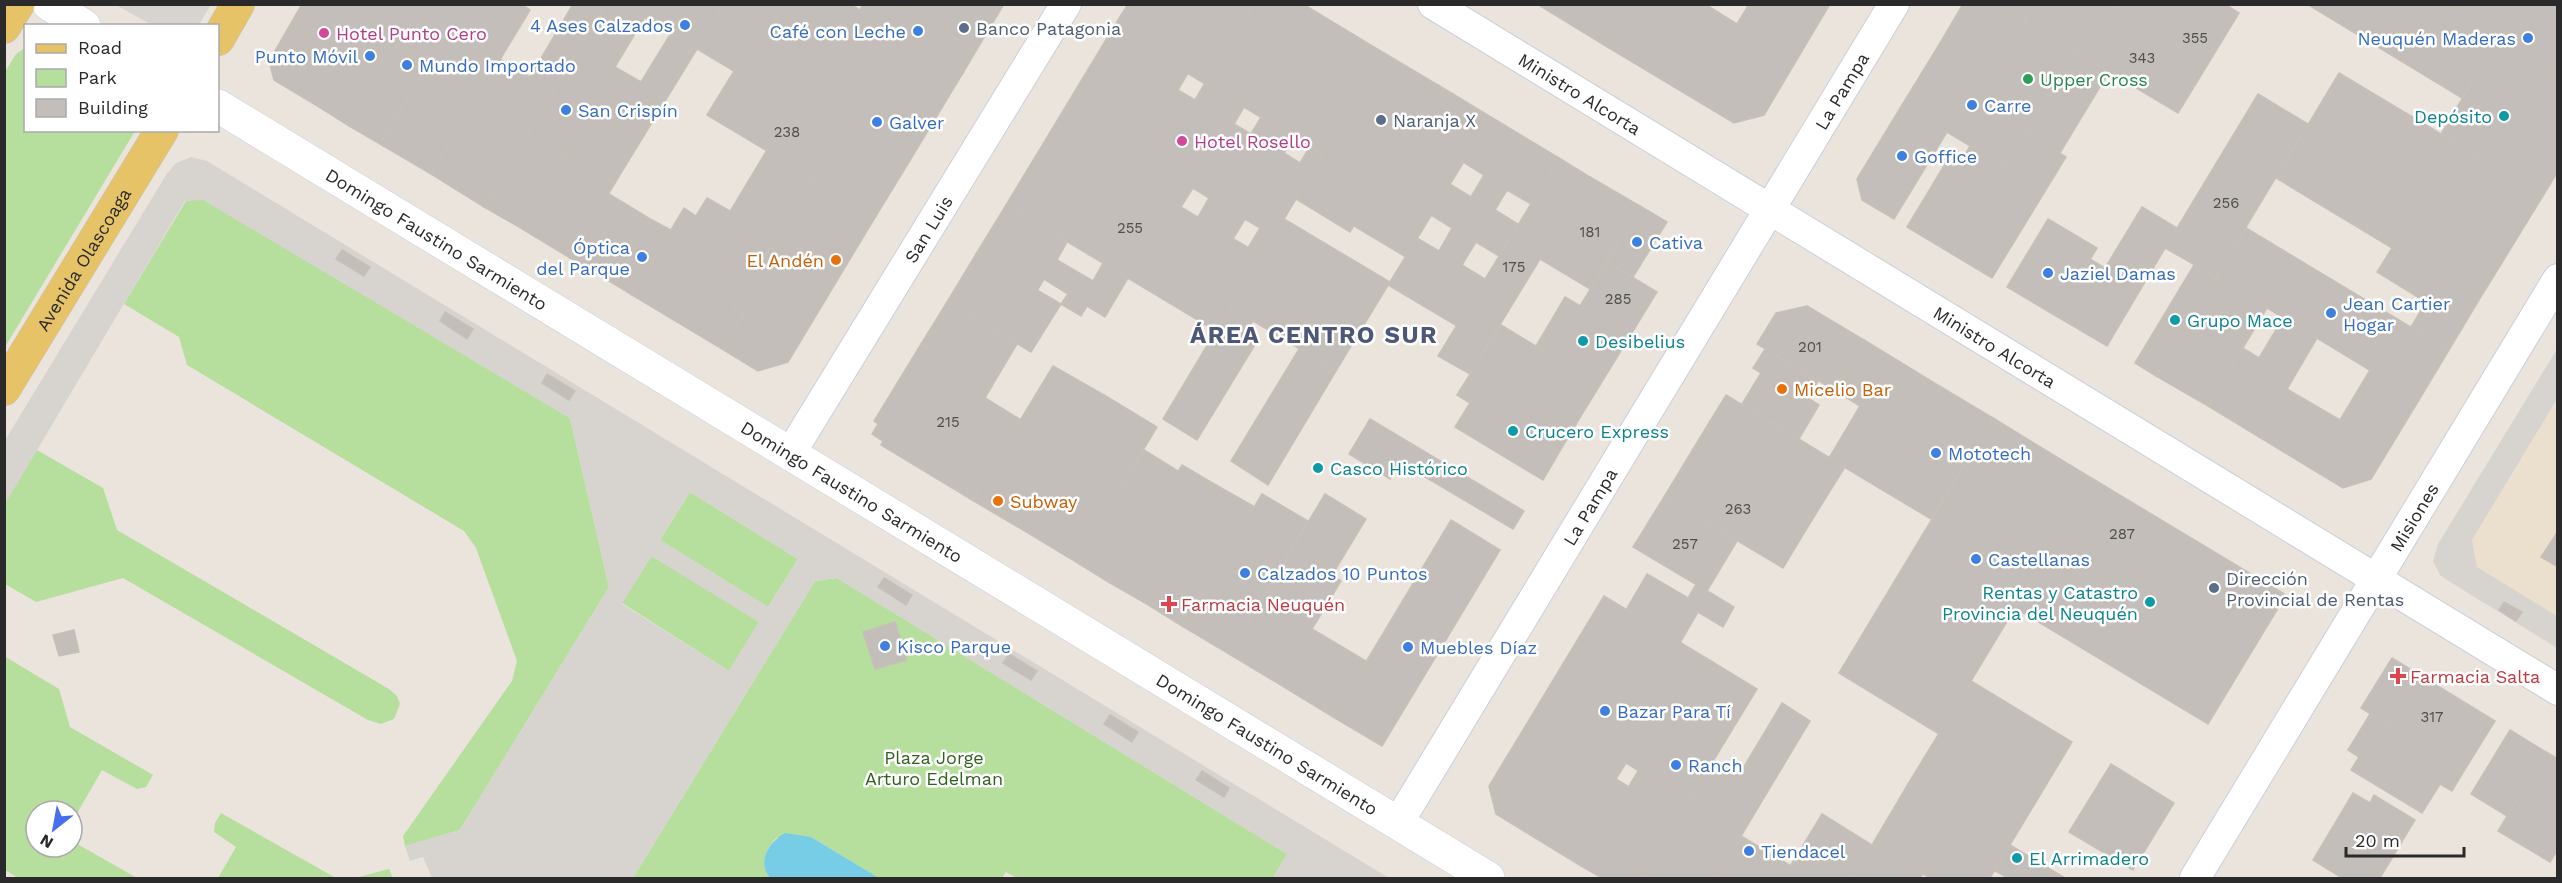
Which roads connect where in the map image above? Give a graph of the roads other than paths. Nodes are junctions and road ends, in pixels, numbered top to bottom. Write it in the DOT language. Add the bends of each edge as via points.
graph roads {
  1 [pos="18,4"];
  2 [pos="49,4"];
  3 [pos="238,4"];
  4 [pos="1066,4"];
  5 [pos="1433,4"];
  6 [pos="1894,4"];
  7 [pos="81,24"];
  8 [pos="4,27"];
  9 [pos="219,37"];
  10 [pos="219,107"];
  11 [pos="161,132"];
  12 [pos="1770,210"];
  13 [pos="2558,279"];
  14 [pos="4,389"];
  15 [pos="790,454"];
  16 [pos="2376,579"];
  17 [pos="2558,690"];
  18 [pos="1398,823"];
  19 [pos="1488,879"];
  20 [pos="2195,879"];
  1 -- 8 [label="main road"];
  2 -- 7 [label="main road"];
  3 -- 9 [label="main road"];
  4 -- 15 [label="street, San Luis"];
  5 -- 12 [label="street, Ministro Alcorta"];
  6 -- 12 [label="street, La Pampa"];
  10 -- 15 [label="main road, Domingo Faustino Sarmiento"];
  11 -- 14 [label="main road, Avenida Olascoaga"];
  12 -- 16 [label="street, Ministro Alcorta"];
  12 -- 18 [label="street, La Pampa"];
  13 -- 16 [label="street, Misiones"];
  15 -- 18 [label="main road, Domingo Faustino Sarmiento"];
  16 -- 17 [label="street, Ministro Alcorta"];
  16 -- 20 [label="street, Misiones"];
  18 -- 19 [label="main road, Domingo Faustino Sarmiento"];
}
